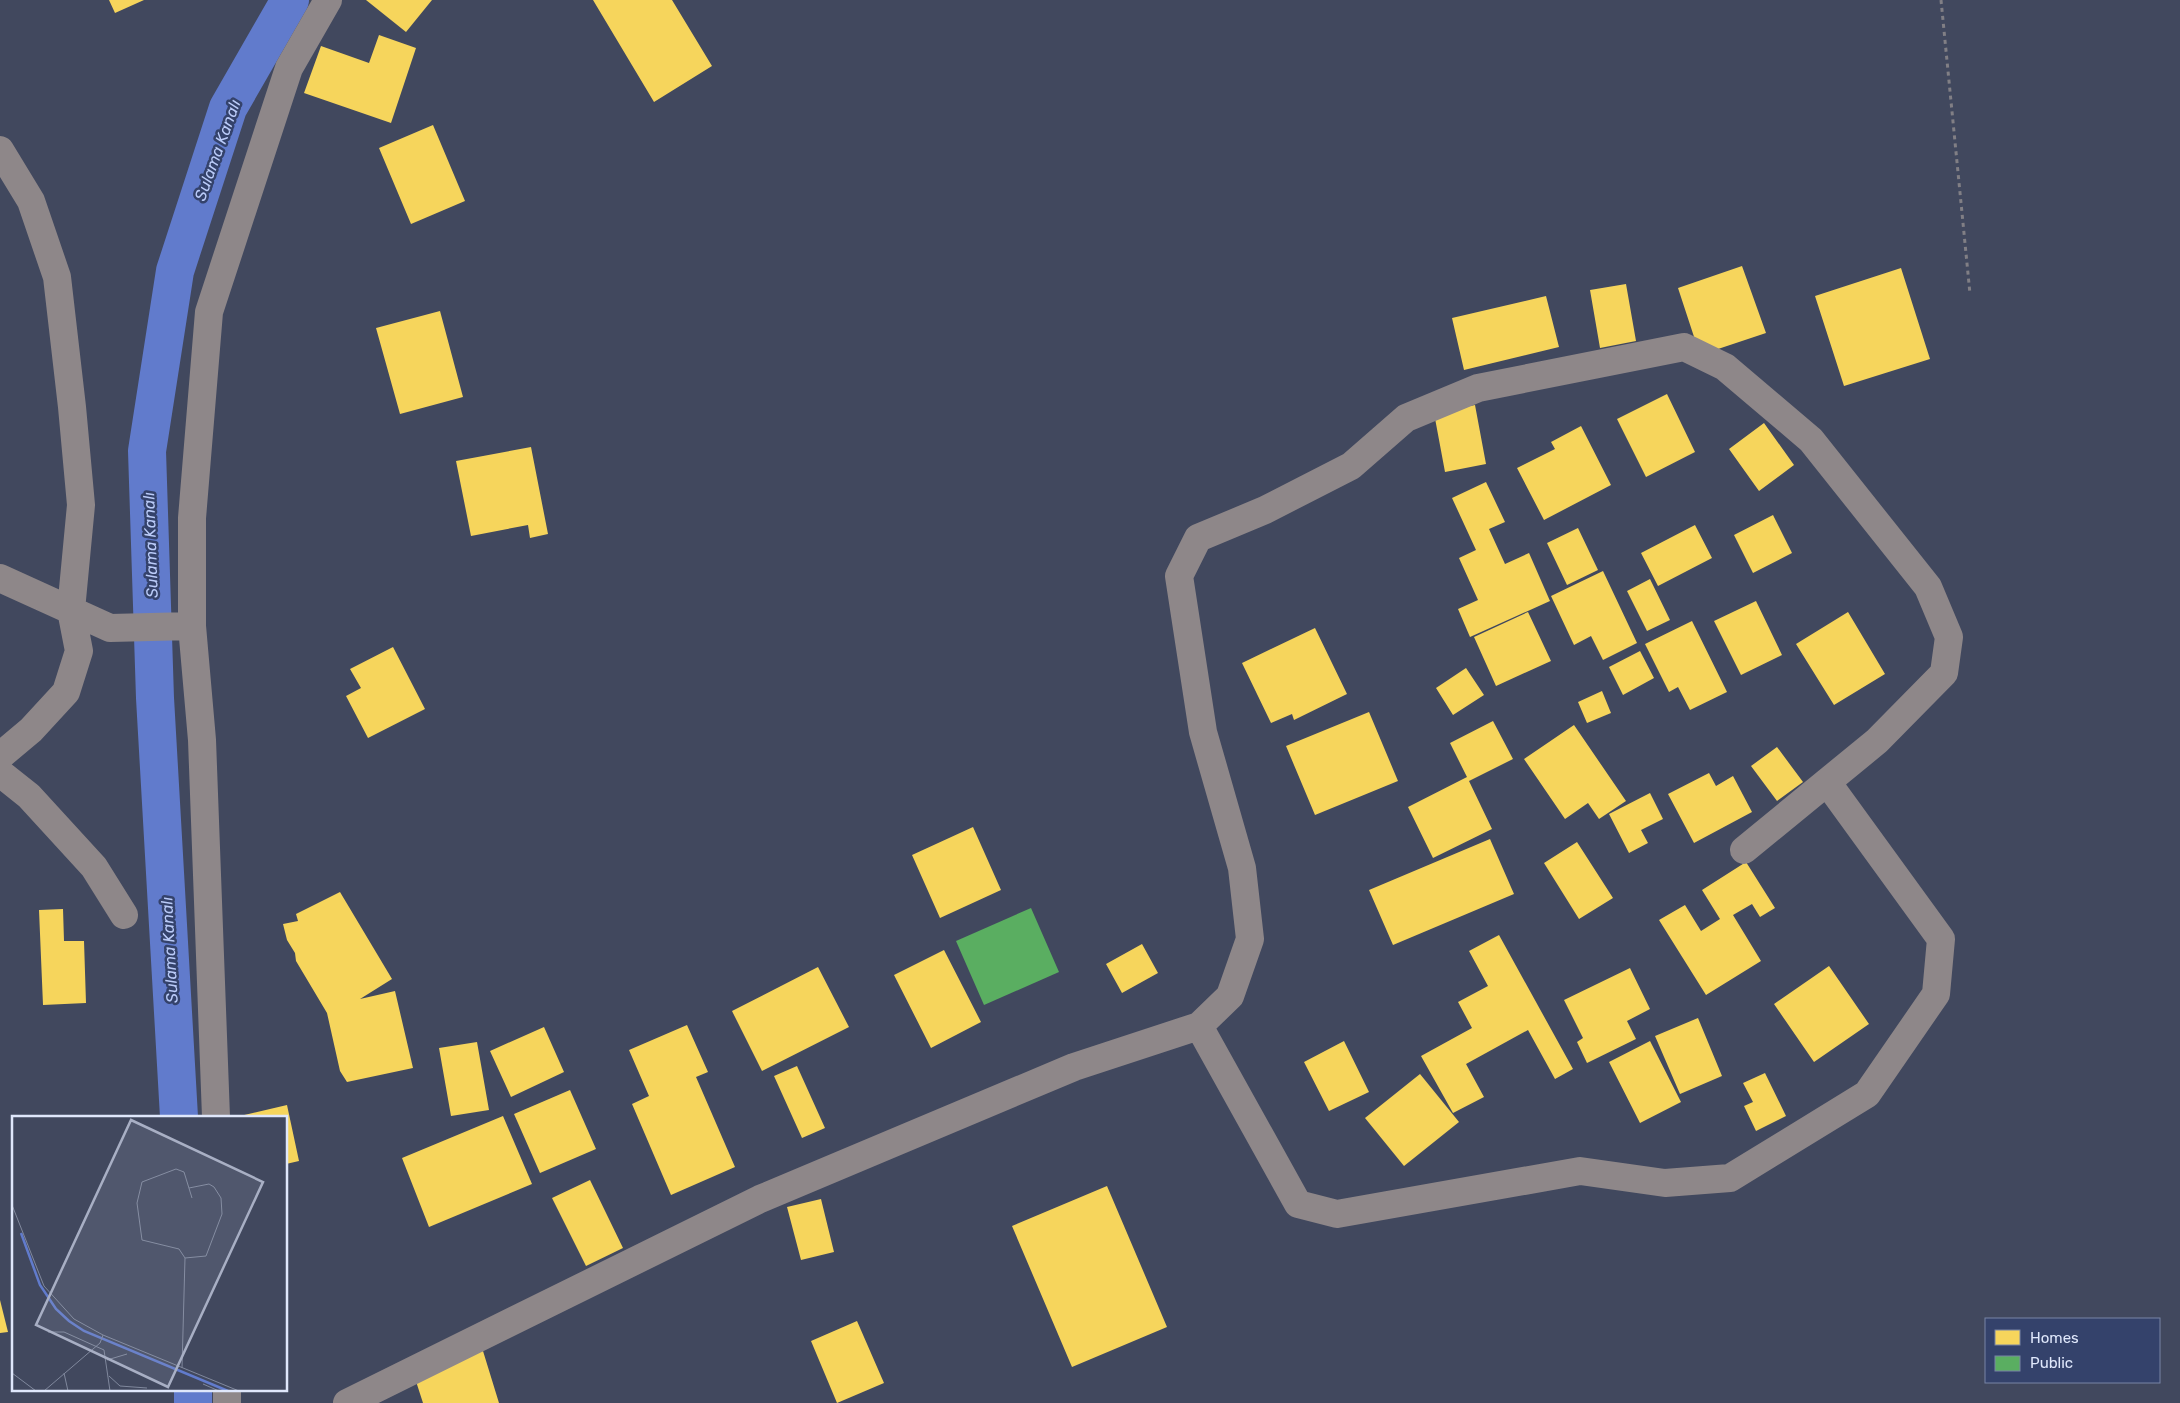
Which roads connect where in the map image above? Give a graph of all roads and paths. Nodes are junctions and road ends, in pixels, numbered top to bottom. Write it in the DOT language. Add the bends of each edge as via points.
graph roads {
  1 [pos="328,0"];
  2 [pos="1941,0"];
  3 [pos="0,150"];
  4 [pos="1970,294"];
  5 [pos="0,578"];
  6 [pos="71,610"];
  7 [pos="192,626"];
  8 [pos="0,756"];
  9 [pos="0,773"];
  10 [pos="1827,782"];
  11 [pos="1744,850"];
  12 [pos="124,915"];
  13 [pos="1199,1026"];
  14 [pos="216,1116"];
  15 [pos="226,1390"];
  16 [pos="227,1403"];
  17 [pos="346,1403"];
  1 -- 7 [label="street" via="289,68 209,312 192,518"];
  2 -- 4 [label="path"];
  3 -- 6 [label="street" via="31,201 57,277 81,505"];
  5 -- 6 [label="street"];
  6 -- 7 [label="street" via="110,628"];
  6 -- 8 [label="street" via="79,652 66,692 31,730"];
  7 -- 14 [label="street" via="202,740"];
  9 -- 12 [label="street" via="29,796 94,867"];
  10 -- 11 [label="street"];
  10 -- 13 [label="street" via="1941,939 1936,994 1867,1094 1730,1178 1665,1183 1580,1171 1337,1214 1298,1204"];
  10 -- 13 [label="street" via="1876,741 1944,672 1949,637 1928,587 1812,440 1725,367 1684,347 1478,388 1406,418 1351,466 1265,510 1198,538 1179,576 1203,732 1242,868 1250,939 1230,996"];
  13 -- 17 [label="street" via="1074,1067 760,1199"];
  15 -- 16 [label="street"];
}
